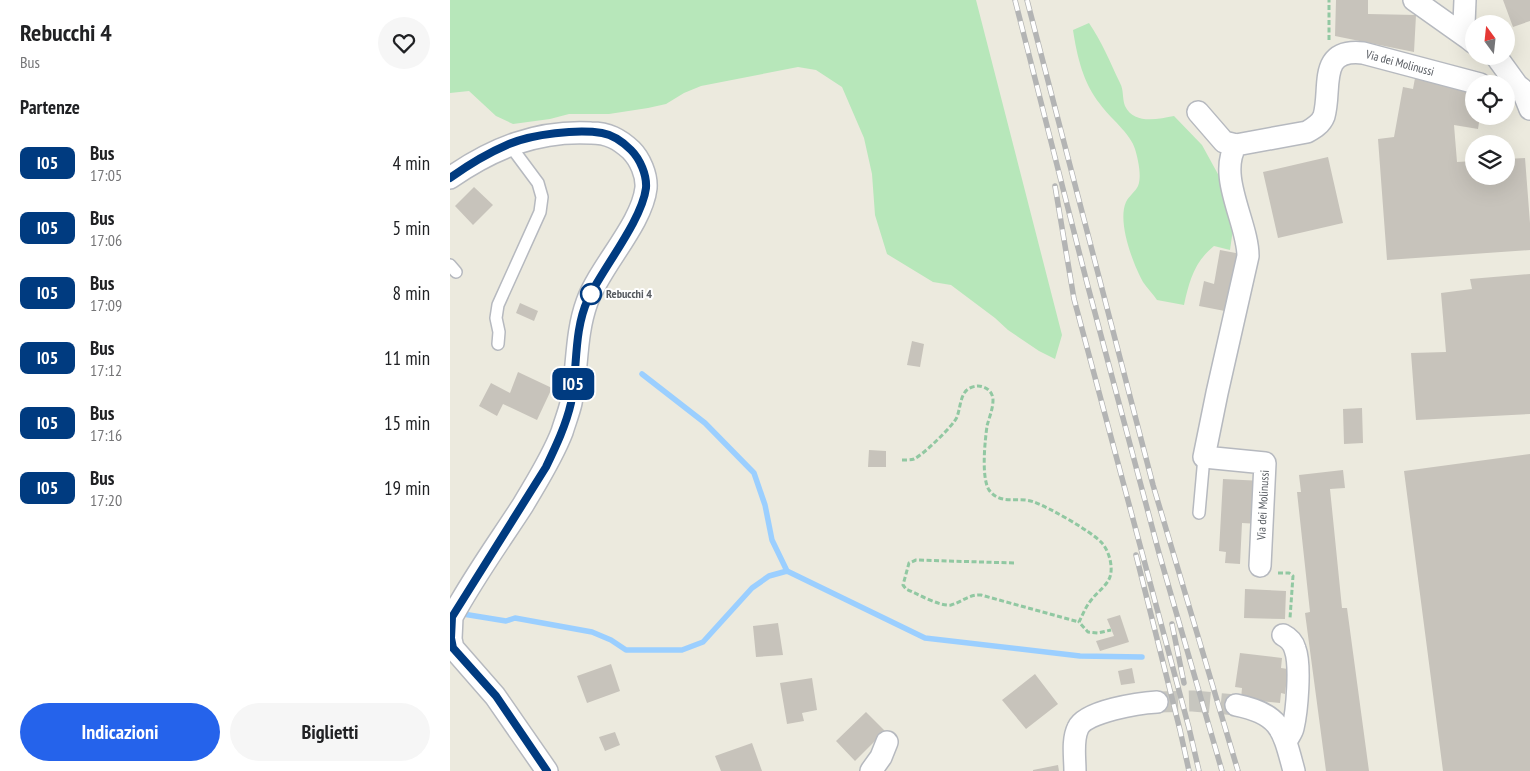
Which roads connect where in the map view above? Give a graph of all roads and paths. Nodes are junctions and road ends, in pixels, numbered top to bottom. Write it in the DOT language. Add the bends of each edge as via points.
graph roads {
  1 [pos="1329,0"];
  2 [pos="1414,0"];
  3 [pos="1465,0"];
  4 [pos="1465,26"];
  5 [pos="1465,37"];
  6 [pos="1502,65"];
  7 [pos="1328,73"];
  8 [pos="1465,80"];
  9 [pos="1519,88"];
  10 [pos="1530,110"];
  11 [pos="1198,112"];
  12 [pos="509,144"];
  13 [pos="1236,145"];
  14 [pos="450,178"];
  15 [pos="498,344"];
  16 [pos="1204,457"];
  17 [pos="902,460"];
  18 [pos="1199,513"];
  19 [pos="1014,563"];
  20 [pos="1260,566"];
  21 [pos="1079,622"];
  22 [pos="1112,630"];
  23 [pos="1283,635"];
  24 [pos="1157,702"];
  25 [pos="1236,705"];
  26 [pos="887,742"];
  27 [pos="1286,742"];
  28 [pos="547,771"];
  29 [pos="871,771"];
  30 [pos="1075,771"];
  31 [pos="1294,771"];
  1 -- 7 [label="path"];
  2 -- 5 [label="street"];
  3 -- 4 [label="street"];
  6 -- 9 [label="street"];
  7 -- 8 [label="street, Via dei Molinussi" via="1331,65 1345,53 1363,52"];
  7 -- 13 [label="street" via="1323,117 1314,128"];
  9 -- 10 [label="street"];
  11 -- 13 [label="street" via="1224,142"];
  12 -- 14 [label="street"];
  12 -- 15 [label="lane" via="538,184 542,197 540,212 498,305"];
  12 -- 28 [label="street" via="549,135 604,133 620,140 633,152 640,162 646,187 634,220 587,301 578,333 571,403 546,467 452,617 453,648 496,696"];
  13 -- 16 [label="street" via="1231,153 1231,182 1248,256"];
  16 -- 18 [label="lane"];
  16 -- 20 [label="street, Via dei Molinussi" via="1265,463"];
  17 -- 21 [label="path" via="914,458 947,431 968,389 986,388 993,401 987,427 984,474 990,490 1003,500 1034,502 1086,530 1103,544 1110,559 1111,573 1105,586 1091,600"];
  19 -- 21 [label="path" via="916,560 910,563 903,585 942,605 981,595"];
  20 -- 23 [label="path" via="1261,571 1294,576 1290,618"];
  21 -- 22 [label="path" via="1088,632"];
  23 -- 27 [label="street" via="1294,646 1297,658 1293,729"];
  24 -- 30 [label="street" via="1118,708 1081,723 1076,734"];
  25 -- 27 [label="street" via="1271,718"];
  26 -- 29 [label="street"];
  27 -- 31 [label="street"];
}
